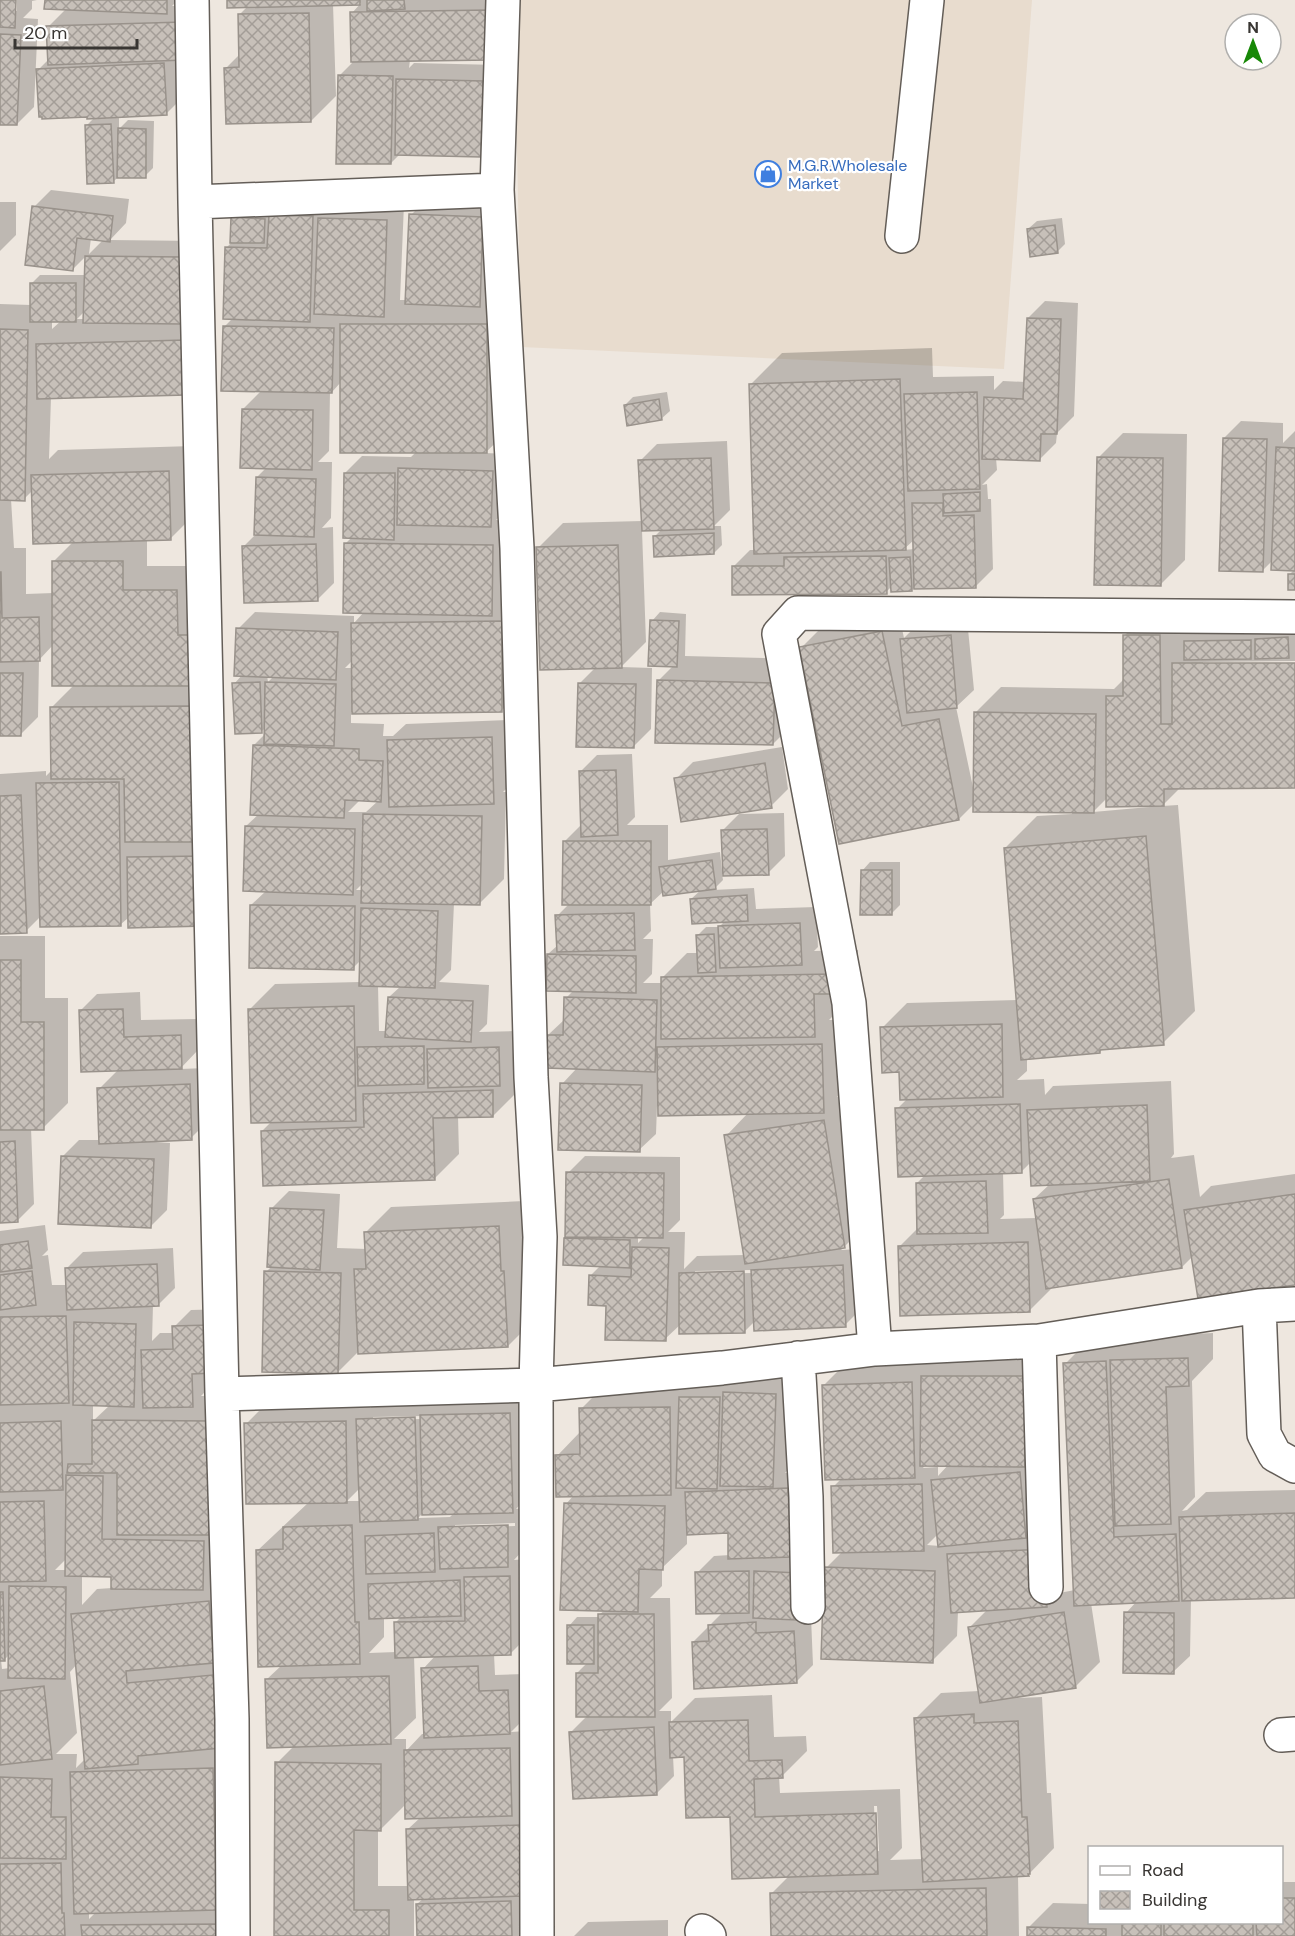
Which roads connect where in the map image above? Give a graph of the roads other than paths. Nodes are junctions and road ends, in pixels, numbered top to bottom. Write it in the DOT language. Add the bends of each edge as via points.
graph roads {
  1 [pos="192,0"];
  2 [pos="503,0"];
  3 [pos="927,0"];
  4 [pos="496,190"];
  5 [pos="195,202"];
  6 [pos="902,236"];
  7 [pos="1295,617"];
  8 [pos="1295,1304"];
  9 [pos="1259,1306"];
  10 [pos="1039,1341"];
  11 [pos="875,1349"];
  12 [pos="798,1358"];
  13 [pos="536,1385"];
  14 [pos="222,1394"];
  15 [pos="1295,1466"];
  16 [pos="1046,1587"];
  17 [pos="808,1607"];
  18 [pos="233,1936"];
  19 [pos="537,1936"];
  1 -- 5 [label="street"];
  2 -- 4 [label="street"];
  3 -- 6 [label="street"];
  4 -- 5 [label="street"];
  4 -- 13 [label="street" via="517,548 531,1077 540,1237"];
  5 -- 14 [label="street"];
  7 -- 11 [label="street" via="798,613 779,634 849,1003"];
  8 -- 9 [label="street"];
  9 -- 10 [label="street"];
  9 -- 15 [label="street" via="1264,1434 1275,1455"];
  10 -- 11 [label="street"];
  10 -- 16 [label="street"];
  11 -- 12 [label="street"];
  12 -- 13 [label="street"];
  12 -- 17 [label="street"];
  13 -- 14 [label="street"];
  13 -- 19 [label="street"];
  14 -- 18 [label="street" via="232,1719"];
}
